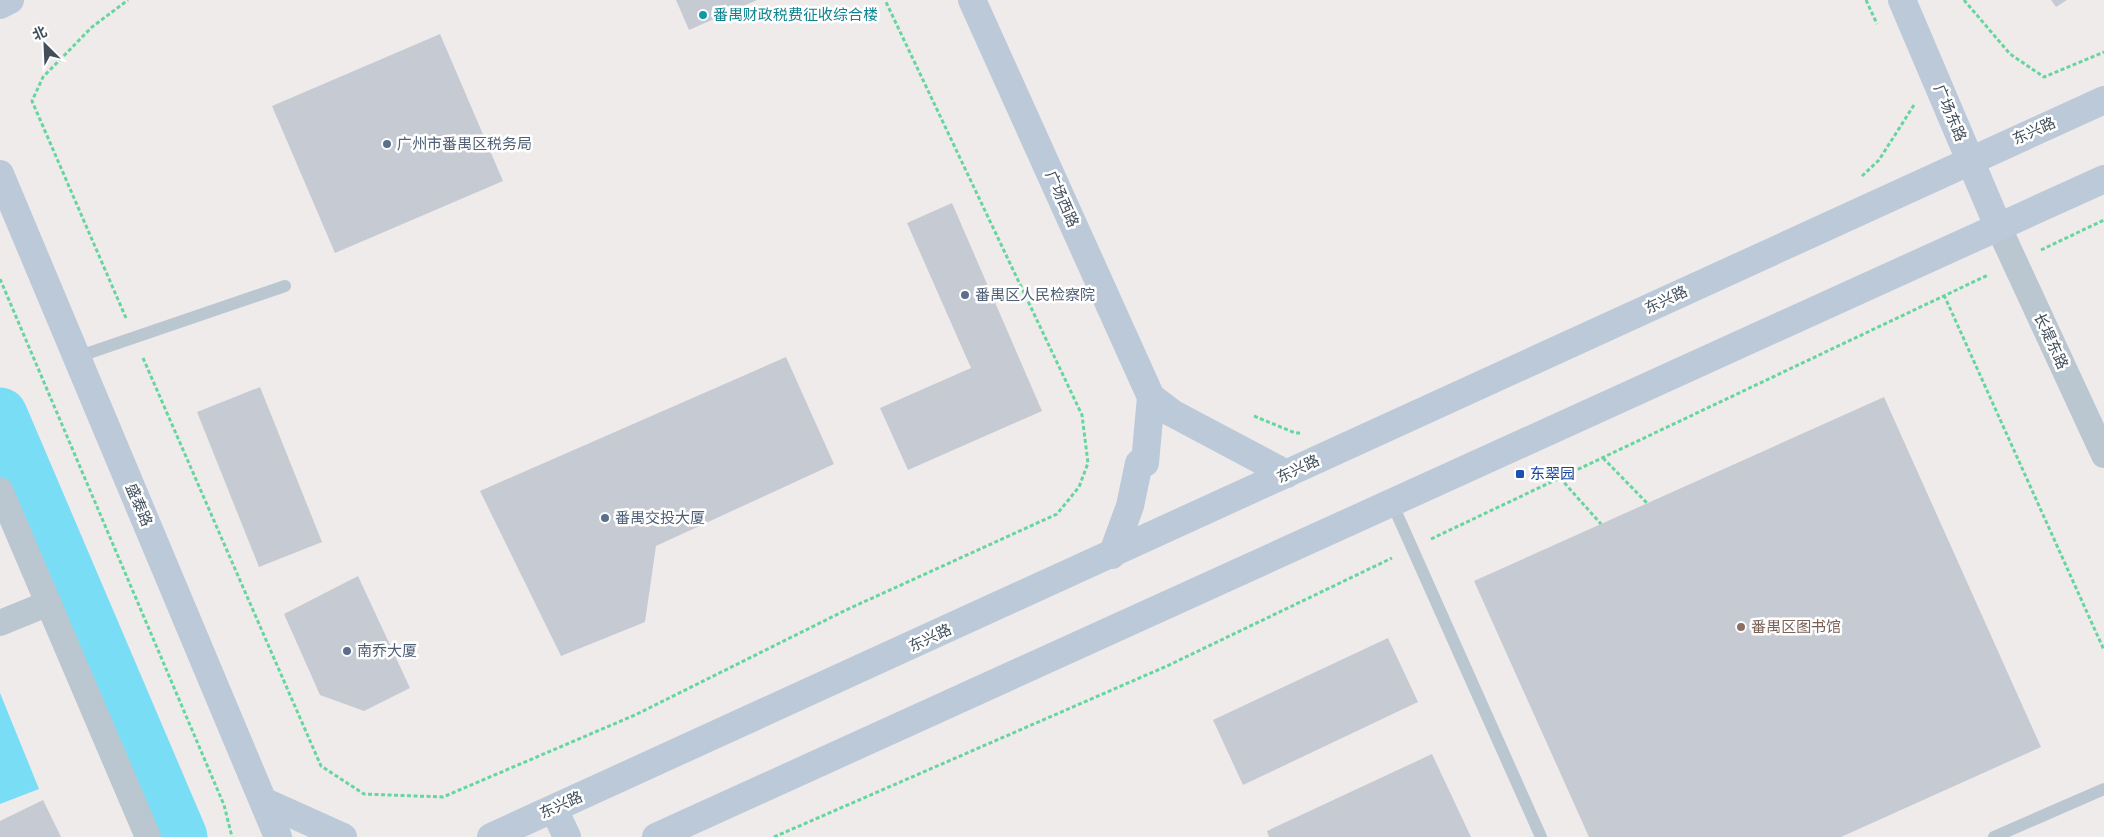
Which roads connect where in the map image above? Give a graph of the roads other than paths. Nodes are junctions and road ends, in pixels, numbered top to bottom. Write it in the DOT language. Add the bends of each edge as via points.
graph roads {
  1 [pos="10,0"];
  2 [pos="972,0"];
  3 [pos="1902,0"];
  4 [pos="0,5"];
  5 [pos="2104,100"];
  6 [pos="1970,160"];
  7 [pos="0,174"];
  8 [pos="2104,179"];
  9 [pos="1998,226"];
  10 [pos="285,286"];
  11 [pos="77,357"];
  12 [pos="1151,397"];
  13 [pos="2104,456"];
  14 [pos="1287,474"];
  15 [pos="0,490"];
  16 [pos="1392,503"];
  17 [pos="1112,555"];
  18 [pos="49,603"];
  19 [pos="0,624"];
  20 [pos="2104,789"];
  21 [pos="263,801"];
  22 [pos="554,809"];
  23 [pos="148,837"];
  24 [pos="278,837"];
  25 [pos="343,837"];
  26 [pos="491,837"];
  27 [pos="567,837"];
  28 [pos="656,837"];
  29 [pos="1541,837"];
  30 [pos="1994,837"];
  1 -- 4 [label="main road"];
  2 -- 12 [label="main road, 广场西路"];
  3 -- 6 [label="main road, 广场东路"];
  5 -- 6 [label="main road, 东兴路"];
  6 -- 9 [label="main road, 广场东路"];
  6 -- 14 [label="main road, 东兴路"];
  7 -- 11 [label="main road, 盛泰路"];
  8 -- 9 [label="main road"];
  9 -- 13 [label="street, 长堤东路"];
  9 -- 16 [label="main road"];
  10 -- 11 [label="lane"];
  11 -- 21 [label="main road, 盛泰路"];
  12 -- 14 [label="main road" via="1172,413"];
  12 -- 17 [label="main road" via="1145,462 1139,463 1130,506"];
  14 -- 17 [label="main road, 东兴路"];
  15 -- 18 [label="street"];
  16 -- 28 [label="main road"];
  16 -- 29 [label="lane"];
  17 -- 22 [label="main road, 东兴路"];
  18 -- 19 [label="street"];
  18 -- 23 [label="street"];
  20 -- 30 [label="lane"];
  21 -- 24 [label="main road, 盛泰路"];
  21 -- 25 [label="main road"];
  22 -- 26 [label="main road, 东兴路"];
  22 -- 27 [label="main road"];
}
